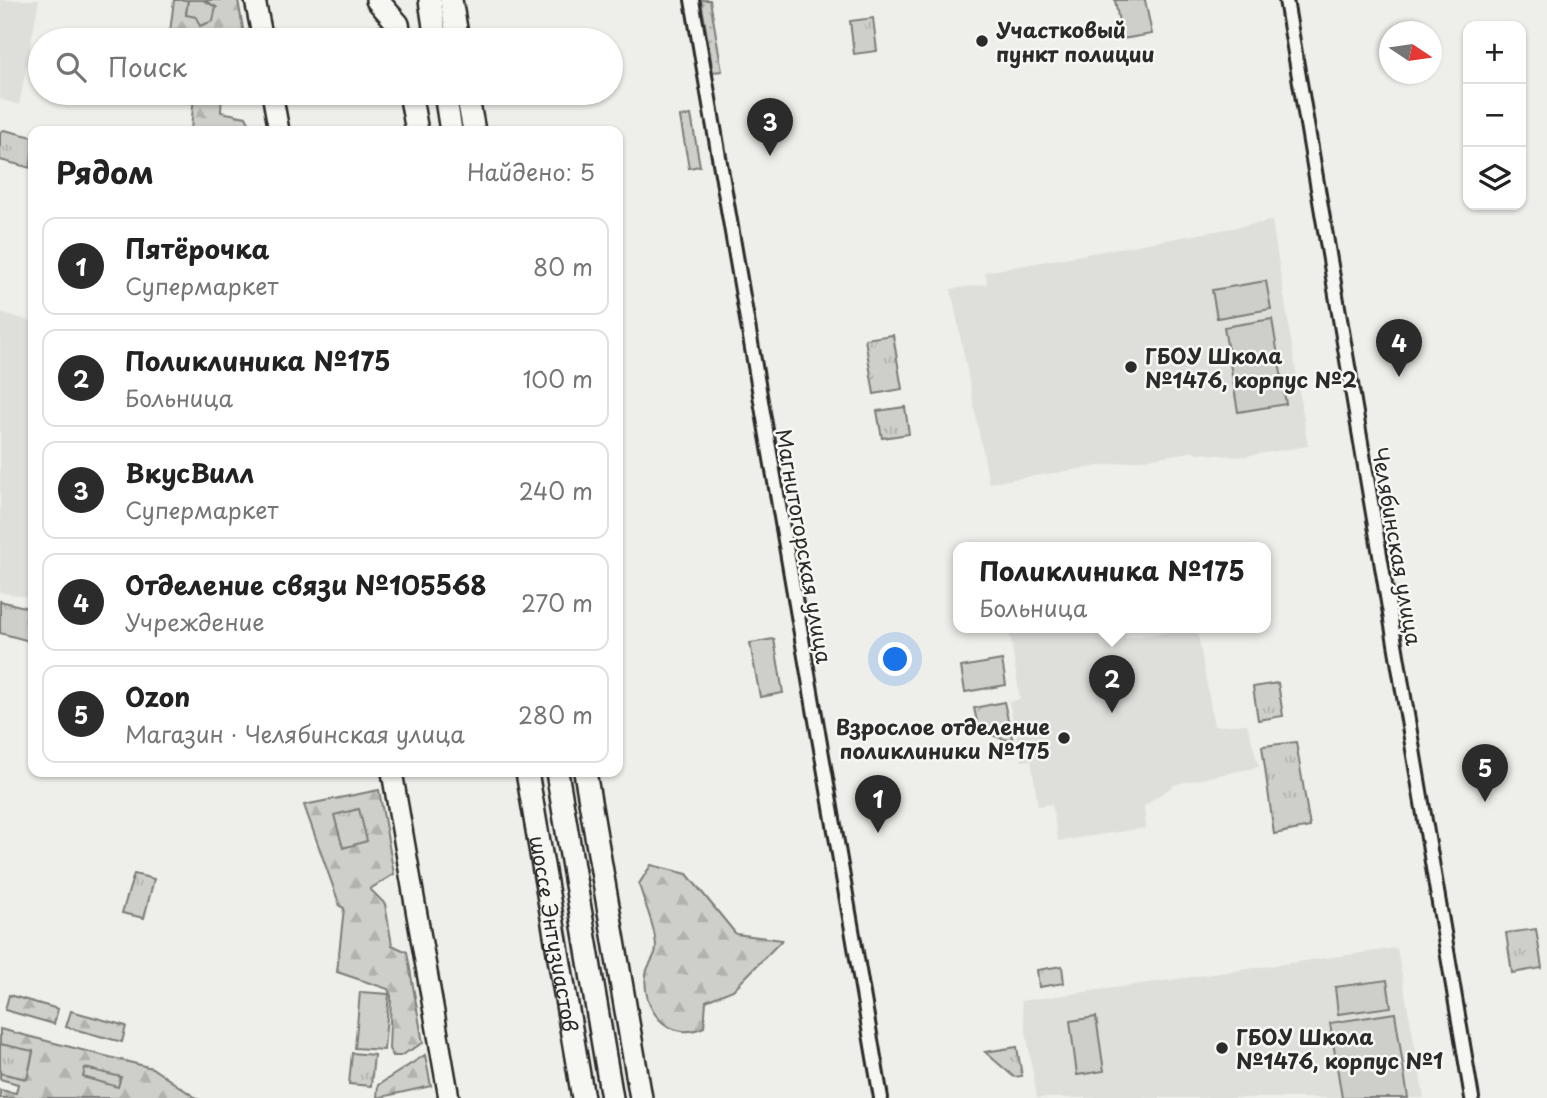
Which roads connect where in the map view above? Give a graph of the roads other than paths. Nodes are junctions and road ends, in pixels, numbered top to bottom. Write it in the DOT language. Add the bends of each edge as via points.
graph roads {
  1 [pos="256,0"];
  2 [pos="377,0"];
  3 [pos="430,0"];
  4 [pos="452,0"];
  5 [pos="692,0"];
  6 [pos="1286,0"];
  7 [pos="261,28"];
  8 [pos="392,28"];
  9 [pos="434,28"];
  10 [pos="456,28"];
  11 [pos="274,105"];
  12 [pos="412,105"];
  13 [pos="447,105"];
  14 [pos="469,105"];
  15 [pos="278,126"];
  16 [pos="415,126"];
  17 [pos="450,126"];
  18 [pos="473,126"];
  19 [pos="392,777"];
  20 [pos="528,777"];
  21 [pos="558,777"];
  22 [pos="585,777"];
  23 [pos="449,1098"];
  24 [pos="583,1098"];
  25 [pos="612,1098"];
  26 [pos="641,1098"];
  27 [pos="881,1098"];
  28 [pos="1472,1098"];
  1 -- 7 [label="street"];
  2 -- 8 [label="main road"];
  3 -- 9 [label="main road"];
  4 -- 10 [label="main road"];
  5 -- 27 [label="street, Магнитогорская улица"];
  6 -- 28 [label="street, Челябинская улица"];
  11 -- 15 [label="street"];
  12 -- 16 [label="main road"];
  13 -- 17 [label="main road"];
  14 -- 18 [label="main road"];
  19 -- 23 [label="street"];
  20 -- 24 [label="main road, шоссе Энтузиастов"];
  21 -- 25 [label="main road, шоссе Энтузиастов"];
  22 -- 26 [label="main road"];
}
